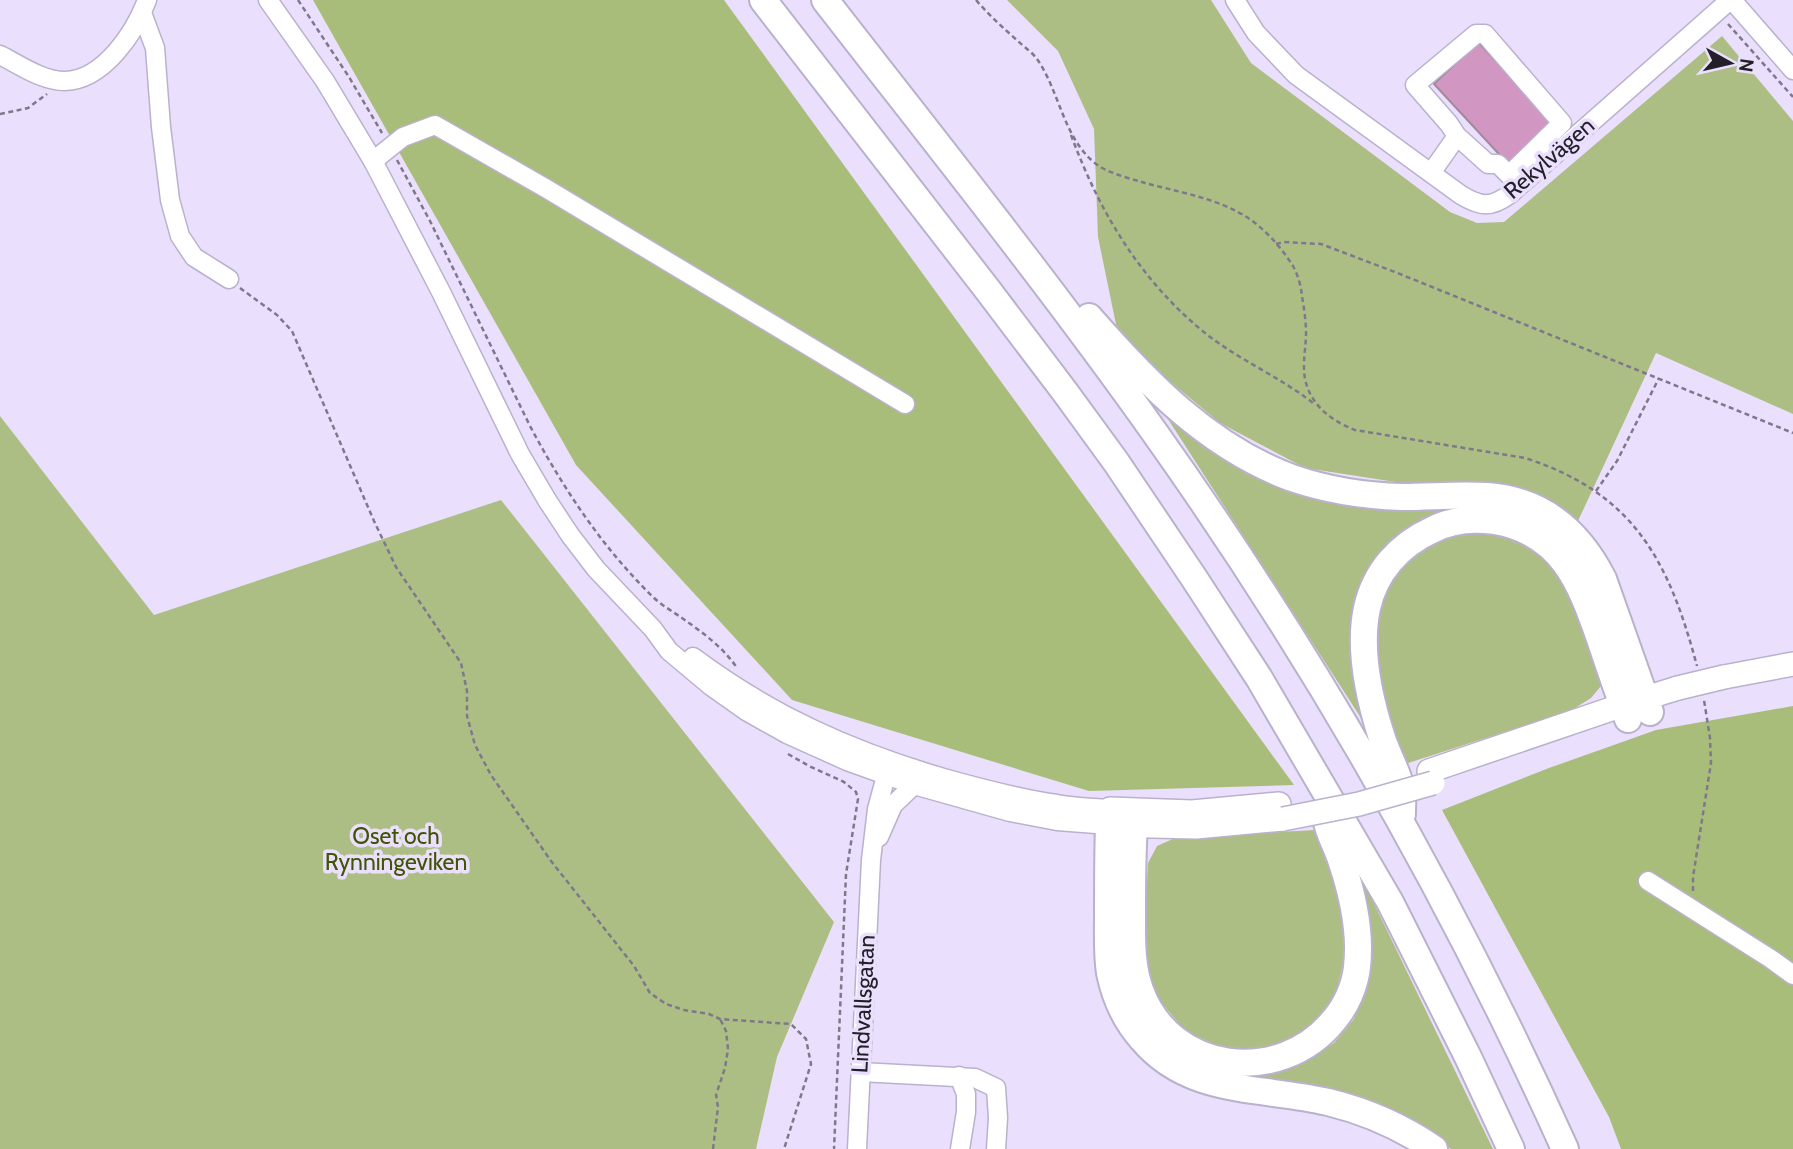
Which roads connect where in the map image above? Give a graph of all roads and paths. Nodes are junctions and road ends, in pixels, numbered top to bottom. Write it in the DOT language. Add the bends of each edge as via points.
graph roads {
  1 [pos="268,0"];
  2 [pos="298,0"];
  3 [pos="763,0"];
  4 [pos="825,0"];
  5 [pos="976,0"];
  6 [pos="1235,0"];
  7 [pos="1726,4"];
  8 [pos="145,6"];
  9 [pos="0,55"];
  10 [pos="1793,70"];
  11 [pos="65,81"];
  12 [pos="1793,97"];
  13 [pos="905,104"];
  14 [pos="0,114"];
  15 [pos="1069,129"];
  16 [pos="1457,136"];
  17 [pos="390,147"];
  18 [pos="373,161"];
  19 [pos="1431,173"];
  20 [pos="1276,244"];
  21 [pos="229,279"];
  22 [pos="1659,378"];
  23 [pos="905,404"];
  24 [pos="1321,410"];
  25 [pos="1793,433"];
  26 [pos="1595,491"];
  27 [pos="1793,664"];
  28 [pos="740,672"];
  29 [pos="1699,675"];
  30 [pos="1793,677"];
  31 [pos="1703,691"];
  32 [pos="1637,708"];
  33 [pos="787,753"];
  34 [pos="888,769"];
  35 [pos="914,785"];
  36 [pos="1327,795"];
  37 [pos="1122,818"];
  38 [pos="1402,826"];
  39 [pos="870,860"];
  40 [pos="1648,881"];
  41 [pos="1689,907"];
  42 [pos="1793,975"];
  43 [pos="720,1019"];
  44 [pos="860,1072"];
  45 [pos="959,1076"];
  46 [pos="713,1149"];
  47 [pos="784,1149"];
  48 [pos="834,1149"];
  49 [pos="857,1149"];
  50 [pos="960,1149"];
  51 [pos="996,1149"];
  52 [pos="1434,1149"];
  53 [pos="1511,1149"];
  54 [pos="1565,1149"];
  1 -- 18 [label="street"];
  2 -- 17 [label="path"];
  3 -- 36 [label="highway" via="1116,462 1259,678"];
  4 -- 13 [label="highway"];
  5 -- 15 [label="path" via="1034,55"];
  6 -- 19 [label="street, Rekylvägen" via="1256,33 1296,75"];
  7 -- 10 [label="street"];
  7 -- 12 [label="path"];
  7 -- 19 [label="street, Rekylvägen" via="1496,204 1473,202"];
  8 -- 11 [label="street" via="114,55 97,69"];
  8 -- 21 [label="street" via="155,48 170,200 180,236 194,257"];
  9 -- 11 [label="street" via="41,77"];
  11 -- 14 [label="path" via="28,108"];
  13 -- 32 [label="highway" via="1119,351 1217,439 1255,462 1316,485 1381,496 1490,496 1530,506 1566,528 1603,579"];
  13 -- 38 [label="highway" via="1163,444 1301,653"];
  15 -- 20 [label="path" via="1097,165 1236,211"];
  15 -- 24 [label="path" via="1111,223 1149,276 1206,333"];
  16 -- 16 [label="street" via="1488,164 1498,164 1509,175 1562,123 1485,34 1476,34 1415,85"];
  16 -- 19 [label="street"];
  17 -- 18 [label="street"];
  17 -- 23 [label="street" via="435,125"];
  17 -- 28 [label="path" via="530,426 573,500 652,595 725,652"];
  18 -- 34 [label="street" via="520,454 596,569 653,629 719,676 782,715"];
  20 -- 22 [label="path" via="1321,244"];
  20 -- 24 [label="path" via="1300,284 1306,334 1303,368 1308,390"];
  21 -- 43 [label="path" via="292,331 396,568 461,663 467,716 475,745 491,775 650,993 666,1004"];
  22 -- 25 [label="path"];
  22 -- 26 [label="path" via="1617,461"];
  24 -- 26 [label="path" via="1355,430 1525,458"];
  26 -- 29 [label="path" via="1629,520 1660,564"];
  27 -- 31 [label="main road"];
  30 -- 31 [label="main road"];
  31 -- 32 [label="main road"];
  31 -- 41 [label="path" via="1711,763"];
  32 -- 37 [label="main road" via="1431,777 1320,799 1281,812"];
  32 -- 38 [label="highway" via="1575,576 1545,542 1505,523 1483,520 1438,526 1418,536 1385,567 1367,608 1364,630 1370,696 1402,788"];
  33 -- 48 [label="path" via="844,782 858,799 846,874"];
  34 -- 35 [label="street"];
  34 -- 37 [label="street"];
  34 -- 39 [label="street, Lindvallsgatan"];
  35 -- 37 [label="street" via="1057,821"];
  35 -- 39 [label="street, Lindvallsgatan" via="893,804"];
  36 -- 37 [label="highway" via="1326,821 1353,904 1357,971 1351,992 1326,1030 1299,1050 1268,1062 1245,1064 1201,1055 1181,1044 1150,1011 1134,970 1132,886"];
  36 -- 53 [label="highway" via="1390,902"];
  37 -- 52 [label="highway" via="1108,952 1116,994 1148,1047 1164,1061 1202,1080 1351,1108"];
  38 -- 54 [label="highway" via="1521,1054"];
  39 -- 44 [label="street, Lindvallsgatan"];
  40 -- 41 [label="street"];
  41 -- 42 [label="street"];
  43 -- 46 [label="path" via="728,1049 716,1095"];
  43 -- 47 [label="path" via="791,1024 806,1039 811,1064"];
  44 -- 45 [label="street"];
  44 -- 49 [label="street, Lindvallsgatan"];
  45 -- 50 [label="street" via="966,1112"];
  45 -- 51 [label="street" via="996,1088"];
}
